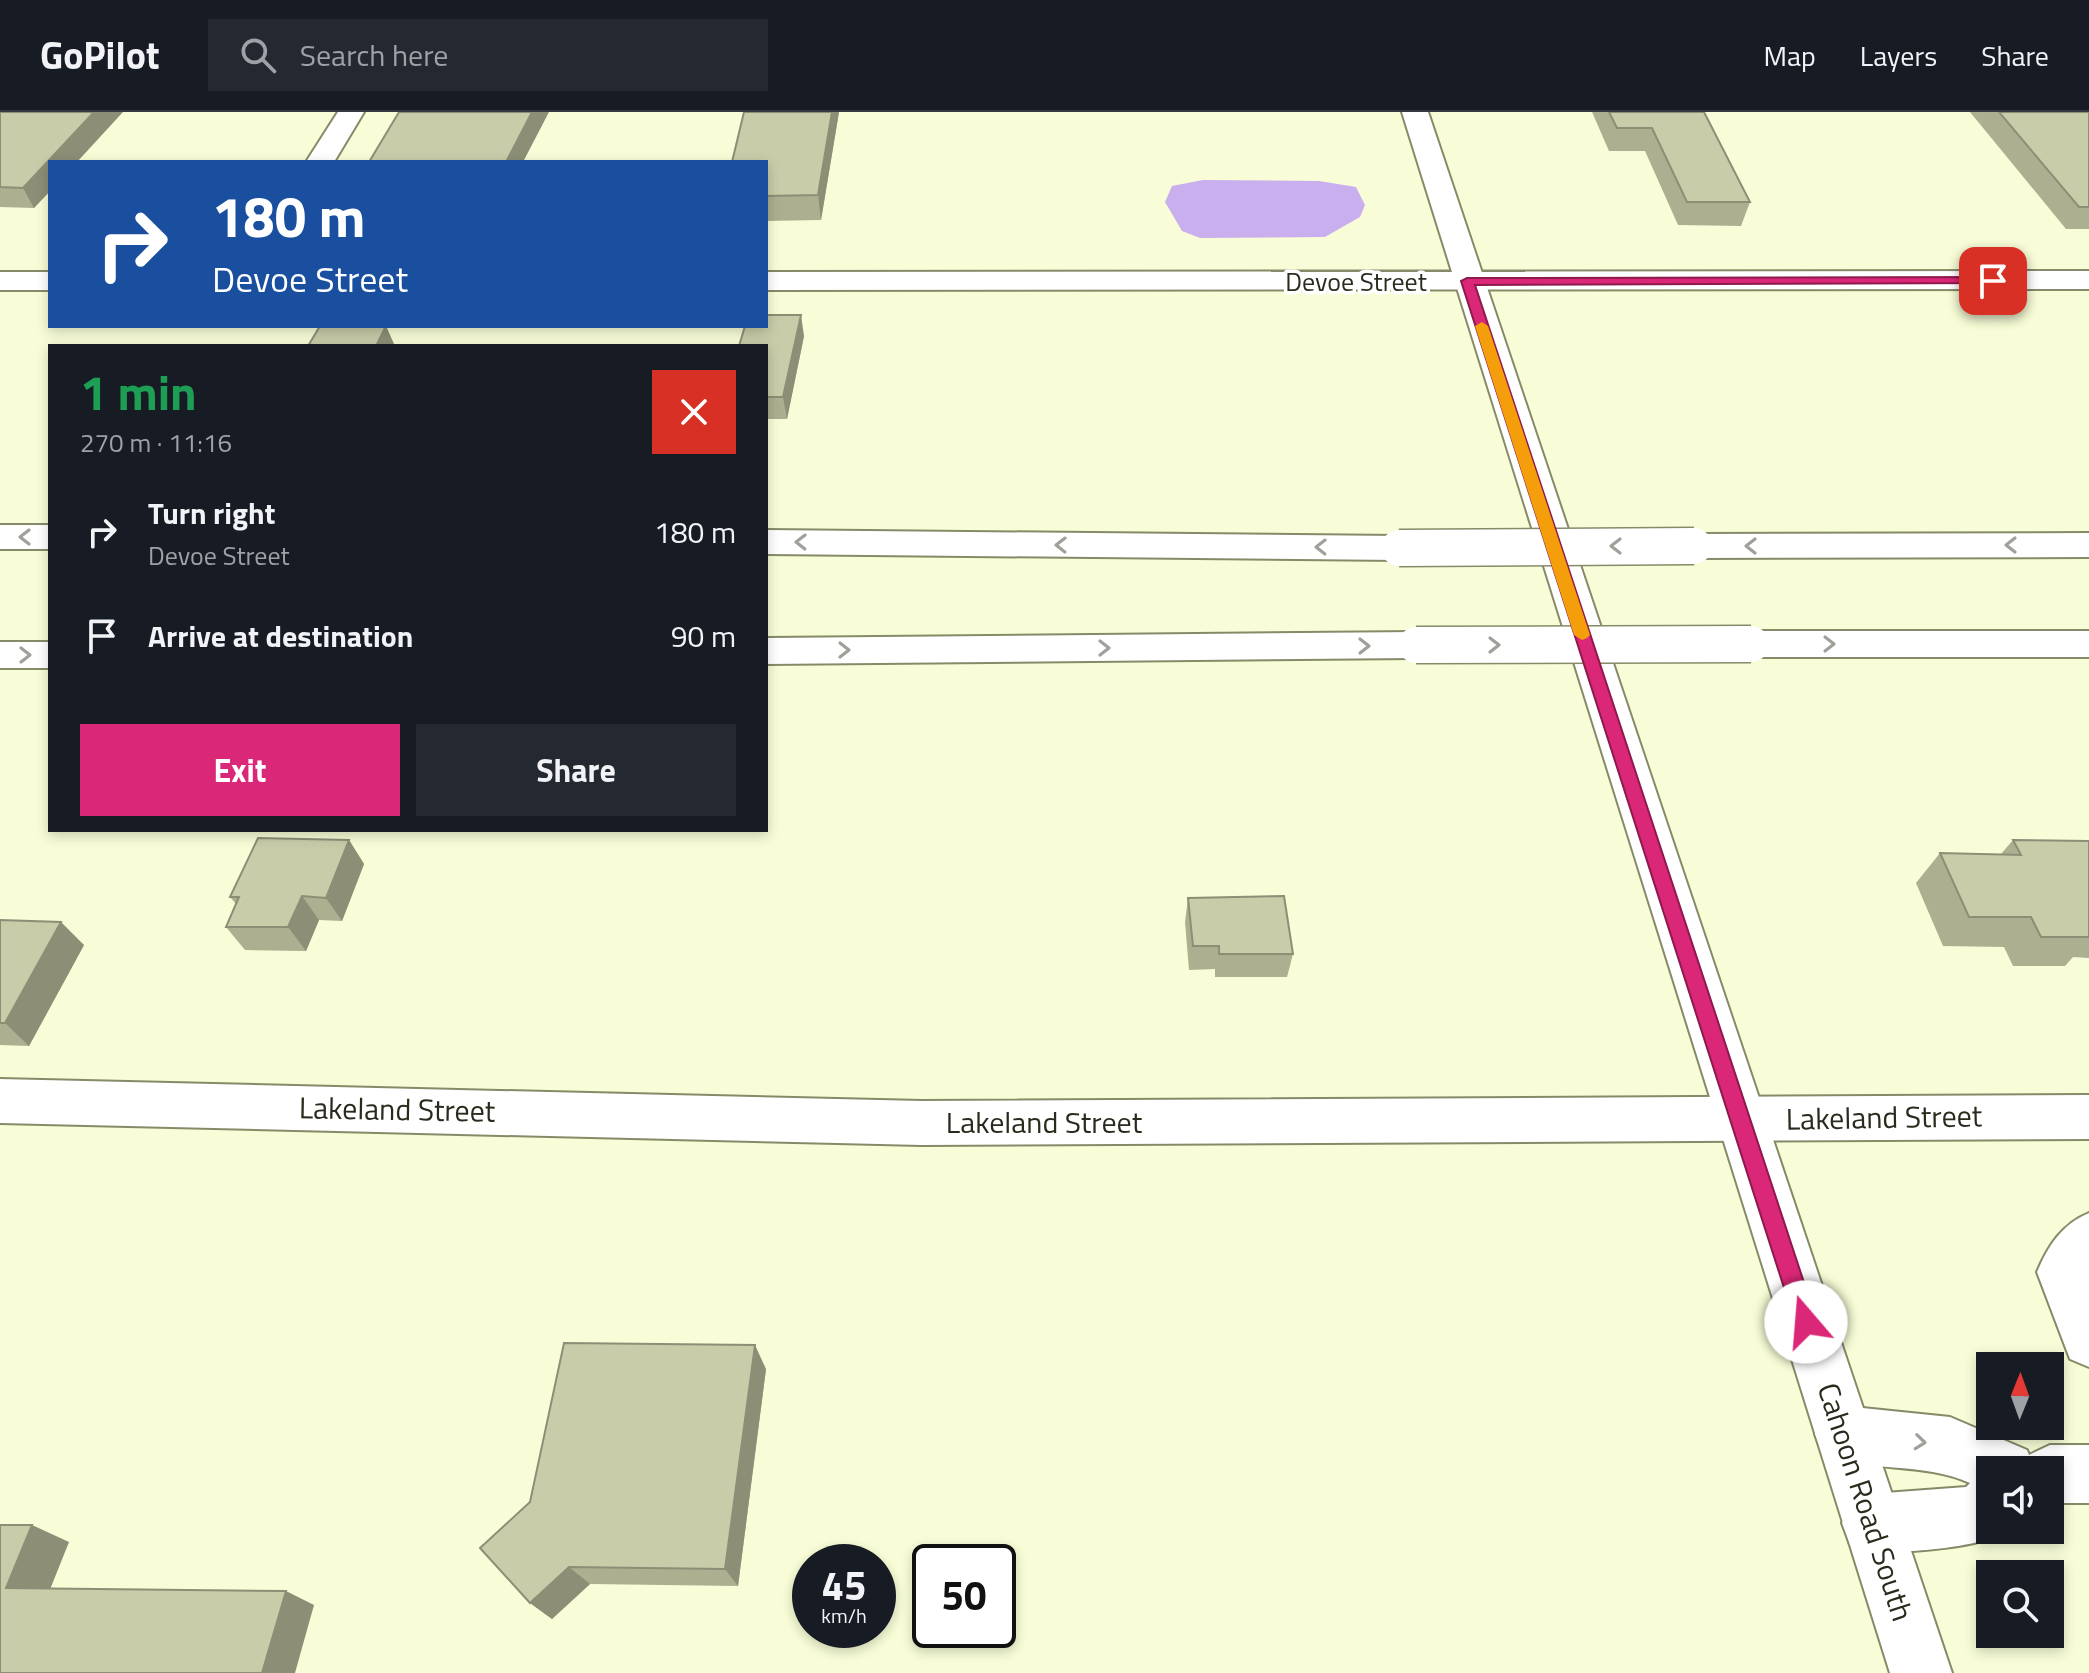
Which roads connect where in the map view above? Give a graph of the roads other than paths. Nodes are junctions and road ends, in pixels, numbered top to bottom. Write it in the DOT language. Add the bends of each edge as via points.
graph roads {
  1 [pos="351,112"];
  2 [pos="1416,115"];
  3 [pos="321,160"];
  4 [pos="2089,280"];
  5 [pos="0,281"];
  6 [pos="48,281"];
  7 [pos="768,281"];
  8 [pos="1467,281"];
  9 [pos="0,537"];
  10 [pos="48,537"];
  11 [pos="768,542"];
  12 [pos="2089,545"];
  13 [pos="2089,644"];
  14 [pos="768,651"];
  15 [pos="0,655"];
  16 [pos="48,655"];
  17 [pos="0,1101"];
  18 [pos="2089,1117"];
  19 [pos="1740,1121"];
  20 [pos="2089,1238"];
  21 [pos="2089,1340"];
  22 [pos="1843,1434"];
  23 [pos="1976,1456"];
  24 [pos="2064,1474"];
  25 [pos="2089,1474"];
  26 [pos="1976,1515"];
  27 [pos="1871,1523"];
  28 [pos="1921,1673"];
  1 -- 3 [label="main road"];
  2 -- 8 [label="main road, Cahoon Road South"];
  4 -- 8 [label="main road, Devoe Street"];
  5 -- 6 [label="main road"];
  7 -- 8 [label="main road, Devoe Street"];
  8 -- 19 [label="main road, Cahoon Road South"];
  10 -- 9 [label="main road, one-way"];
  12 -- 11 [label="main road, one-way, bridge" via="1399,548"];
  14 -- 13 [label="main road, one-way, bridge"];
  15 -- 16 [label="main road, one-way"];
  17 -- 19 [label="main road, Lakeland Street" via="922,1123"];
  18 -- 19 [label="main road, Lakeland Street"];
  19 -- 22 [label="main road, Cahoon Road South"];
  20 -- 21 [label="main road" via="2063,1272"];
  22 -- 23 [label="main road, one-way" via="1950,1445"];
  22 -- 27 [label="main road, Cahoon Road South"];
  24 -- 25 [label="main road"];
  26 -- 27 [label="main road"];
  27 -- 28 [label="main road, Cahoon Road South"];
}
